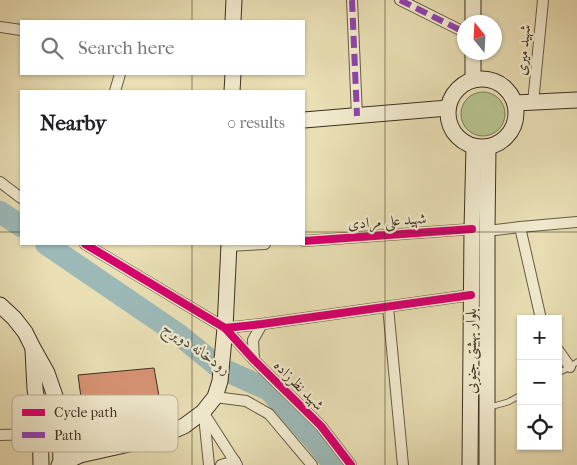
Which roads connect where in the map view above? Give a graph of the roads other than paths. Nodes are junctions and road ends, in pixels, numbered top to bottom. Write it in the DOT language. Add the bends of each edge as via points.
graph roads {
  1 [pos="234,0"];
  2 [pos="352,0"];
  3 [pos="400,0"];
  4 [pos="473,0"];
  5 [pos="484,0"];
  6 [pos="543,0"];
  7 [pos="473,15"];
  8 [pos="484,15"];
  9 [pos="233,20"];
  10 [pos="0,27"];
  11 [pos="457,28"];
  12 [pos="20,30"];
  13 [pos="474,60"];
  14 [pos="482,60"];
  15 [pos="120,75"];
  16 [pos="232,75"];
  17 [pos="478,80"];
  18 [pos="115,90"];
  19 [pos="232,90"];
  20 [pos="577,100"];
  21 [pos="534,103"];
  22 [pos="516,109"];
  23 [pos="577,110"];
  24 [pos="448,112"];
  25 [pos="357,116"];
  26 [pos="305,120"];
  27 [pos="305,128"];
  28 [pos="481,147"];
  29 [pos="0,182"];
  30 [pos="20,197"];
  31 [pos="577,222"];
  32 [pos="520,227"];
  33 [pos="479,230"];
  34 [pos="305,241"];
  35 [pos="87,245"];
  36 [pos="229,245"];
  37 [pos="471,295"];
  38 [pos="0,305"];
  39 [pos="388,307"];
  40 [pos="540,315"];
  41 [pos="262,324"];
  42 [pos="225,328"];
  43 [pos="33,348"];
  44 [pos="562,354"];
  45 [pos="254,360"];
  46 [pos="574,365"];
  47 [pos="562,371"];
  48 [pos="35,395"];
  49 [pos="55,395"];
  50 [pos="215,396"];
  51 [pos="517,397"];
  52 [pos="487,408"];
  53 [pos="203,412"];
  54 [pos="178,429"];
  55 [pos="41,452"];
  56 [pos="60,452"];
  57 [pos="97,452"];
  58 [pos="236,463"];
  59 [pos="41,465"];
  60 [pos="60,465"];
  61 [pos="209,465"];
  62 [pos="221,465"];
  63 [pos="312,465"];
  64 [pos="350,465"];
  65 [pos="403,465"];
  66 [pos="470,465"];
  67 [pos="486,465"];
  1 -- 9 [label="main road"];
  2 -- 25 [label="street"];
  3 -- 11 [label="street"];
  4 -- 7 [label="main road"];
  5 -- 8 [label="main road"];
  6 -- 21 [label="street, شهید میری"];
  10 -- 12 [label="street"];
  13 -- 17 [label="main road"];
  14 -- 17 [label="main road"];
  15 -- 18 [label="street"];
  16 -- 19 [label="main road"];
  17 -- 22 [label="main road" via="492,80 500,84 512,96"];
  17 -- 24 [label="main road" via="466,83 454,94"];
  20 -- 21 [label="main road"];
  21 -- 22 [label="main road"];
  22 -- 23 [label="main road"];
  22 -- 28 [label="main road" via="515,124 505,139"];
  24 -- 25 [label="main road"];
  24 -- 27 [label="main road"];
  24 -- 28 [label="main road" via="455,136 464,143"];
  25 -- 26 [label="main road"];
  28 -- 33 [label="main road, بلوار بهشتی جنوبی"];
  29 -- 30 [label="street"];
  31 -- 32 [label="street, شهید علی مرادی"];
  32 -- 33 [label="street, شهید علی مرادی"];
  32 -- 40 [label="street"];
  33 -- 34 [label="street, شهید علی مرادی"];
  33 -- 37 [label="main road, بلوار بهشتی جنوبی"];
  33 -- 52 [label="main road, بلوار بهشتی جنوبی"];
  35 -- 42 [label="street, شهید نظرزاده"];
  36 -- 42 [label="main road"];
  37 -- 39 [label="street"];
  37 -- 66 [label="main road, بلوار بهشتی جنوبی"];
  38 -- 43 [label="main road" via="25,332"];
  39 -- 41 [label="street"];
  39 -- 65 [label="street"];
  41 -- 42 [label="street"];
  41 -- 45 [label="street" via="253,340"];
  42 -- 45 [label="street, شهید نظرزاده"];
  42 -- 50 [label="main road" via="220,381"];
  43 -- 48 [label="main road"];
  43 -- 49 [label="main road" via="47,372"];
  44 -- 46 [label="street"];
  45 -- 64 [label="street, شهید نظرزاده" via="321,426"];
  46 -- 47 [label="lane"];
  50 -- 53 [label="main road"];
  50 -- 63 [label="street" via="246,400 269,414"];
  51 -- 52 [label="lane"];
  52 -- 67 [label="main road, بلوار بهشتی جنوبی"];
  53 -- 54 [label="main road"];
  53 -- 58 [label="street"];
  53 -- 61 [label="street"];
  55 -- 59 [label="main road"];
  56 -- 60 [label="main road"];
  57 -- 60 [label="main road"];
  58 -- 62 [label="street"];
}
